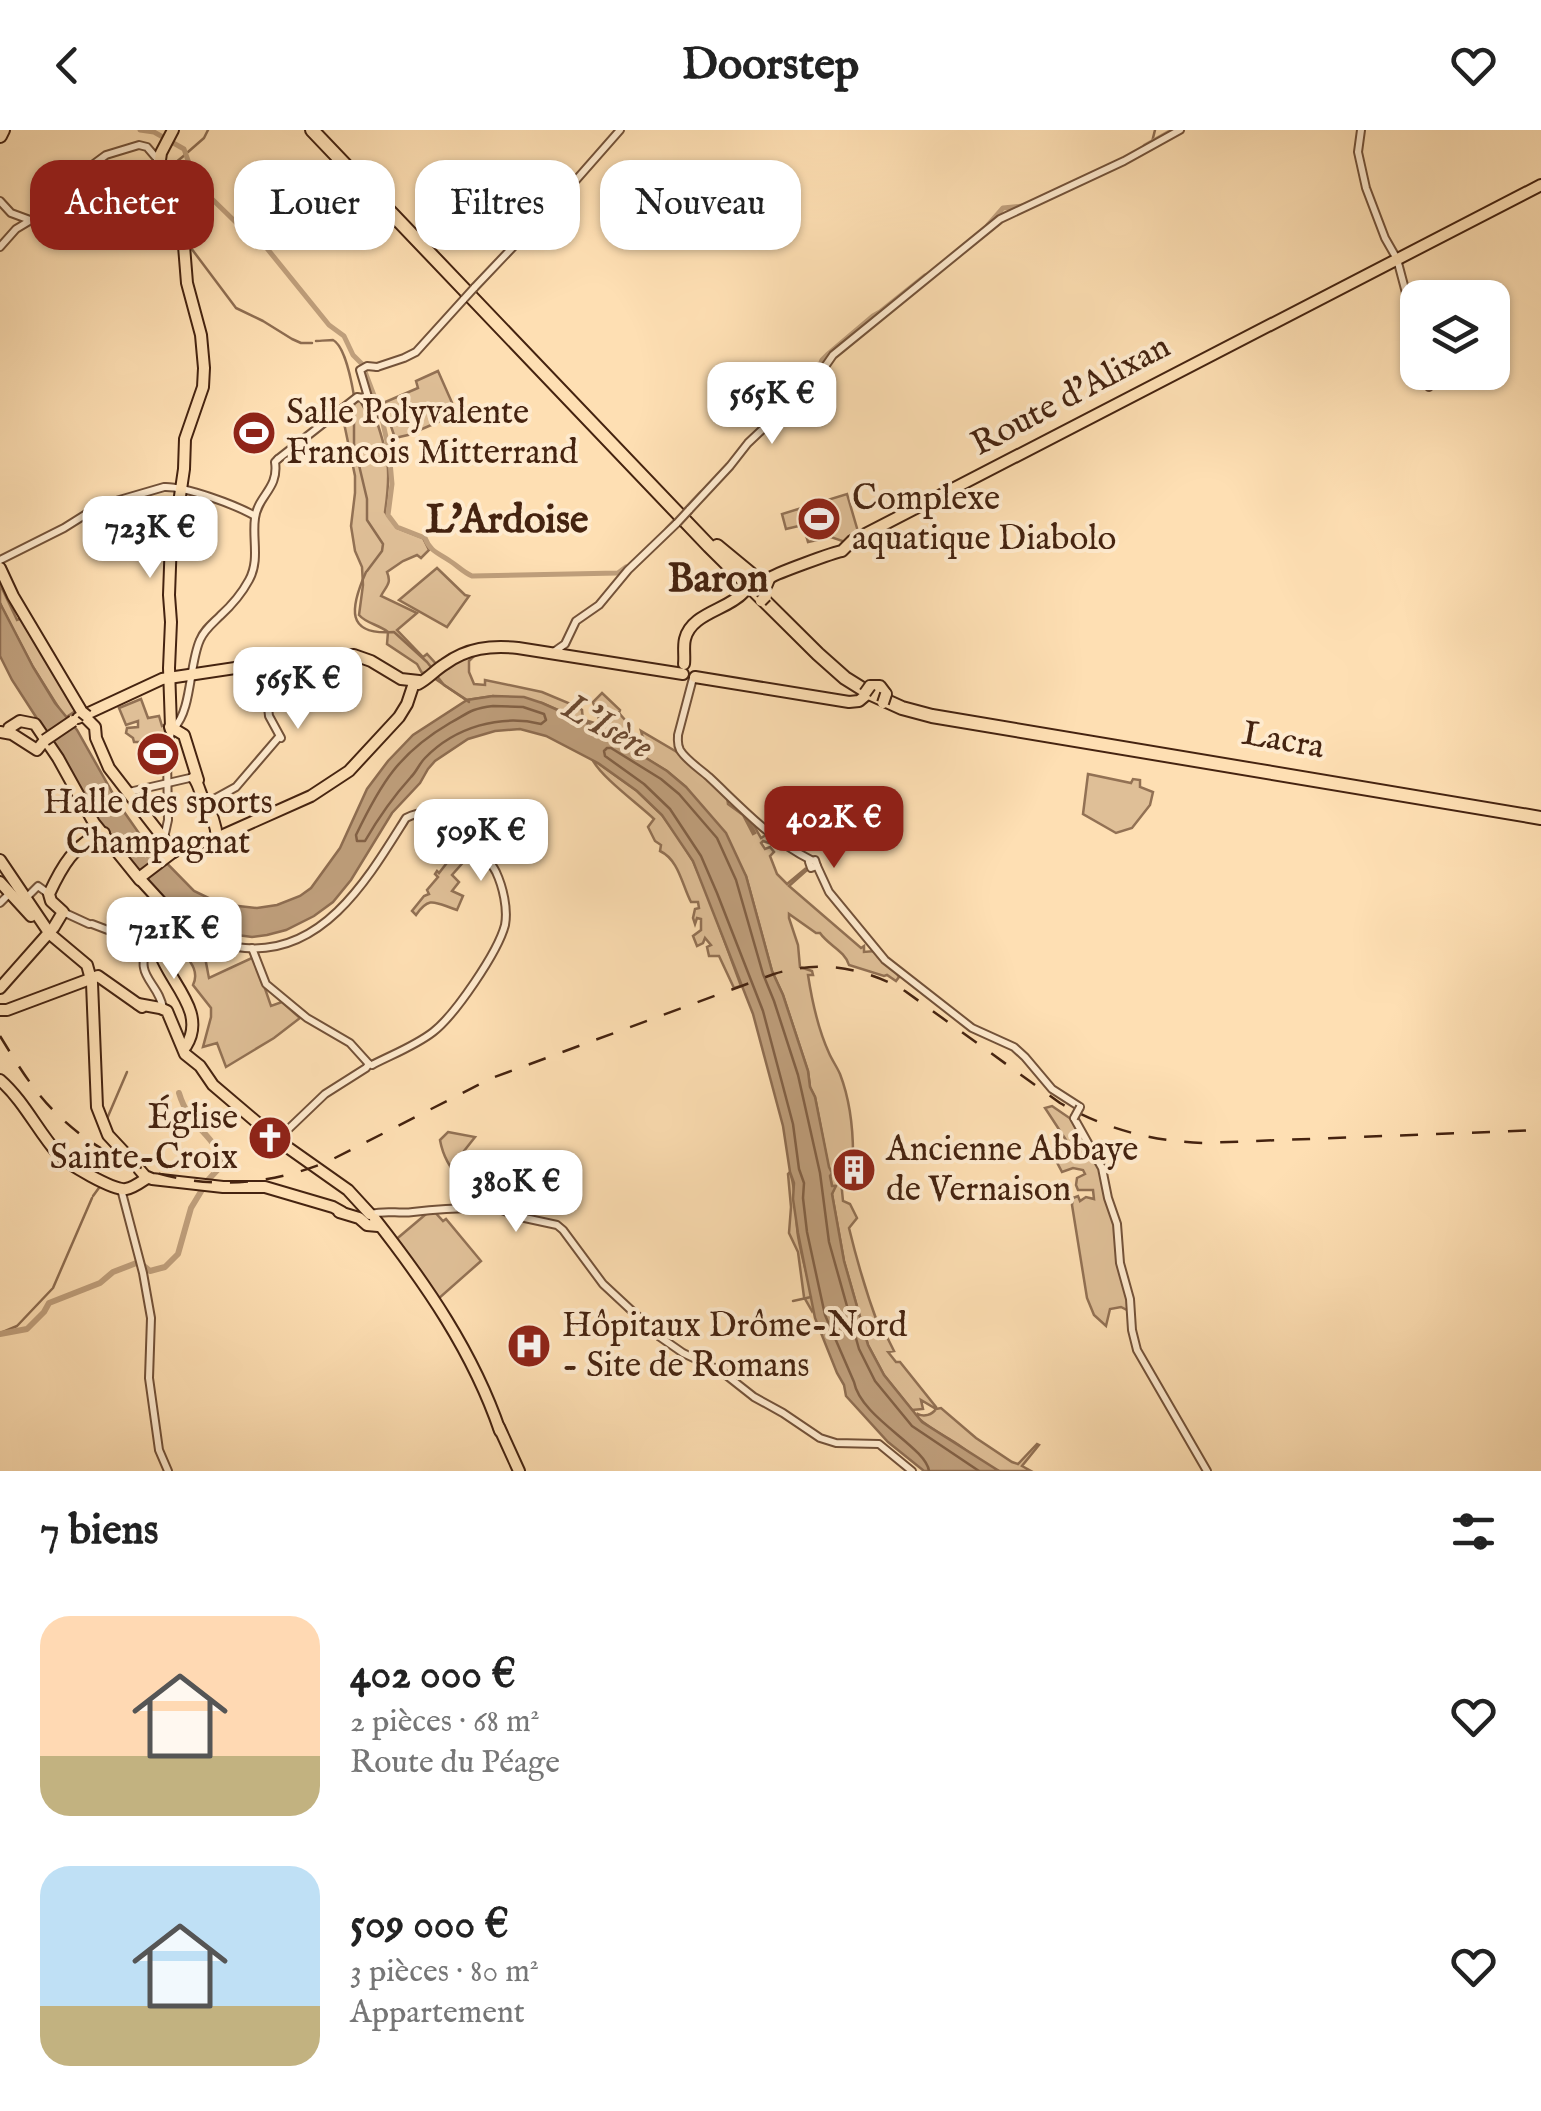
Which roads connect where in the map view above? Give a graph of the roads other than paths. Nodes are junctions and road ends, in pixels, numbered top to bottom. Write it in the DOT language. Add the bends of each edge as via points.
graph roads {
  1 [pos="173,130"];
  2 [pos="314,130"];
  3 [pos="620,130"];
  4 [pos="1180,130"];
  5 [pos="1361,130"];
  6 [pos="157,158"];
  7 [pos="1541,185"];
  8 [pos="0,201"];
  9 [pos="16,222"];
  10 [pos="0,247"];
  11 [pos="1397,259"];
  12 [pos="1403,280"];
  13 [pos="181,488"];
  14 [pos="256,516"];
  15 [pos="683,517"];
  16 [pos="0,560"];
  17 [pos="0,568"];
  18 [pos="754,589"];
  19 [pos="470,648"];
  20 [pos="263,665"];
  21 [pos="689,671"];
  22 [pos="191,675"];
  23 [pos="170,679"];
  24 [pos="414,686"];
  25 [pos="875,697"];
  26 [pos="126,698"];
  27 [pos="88,718"];
  28 [pos="994,726"];
  29 [pos="1016,727"];
  30 [pos="7,728"];
  31 [pos="172,729"];
  32 [pos="197,779"];
  33 [pos="166,783"];
  34 [pos="129,792"];
  35 [pos="207,802"];
  36 [pos="1541,816"];
  37 [pos="101,830"];
  38 [pos="218,837"];
  39 [pos="164,838"];
  40 [pos="174,851"];
  41 [pos="0,860"];
  42 [pos="139,878"];
  43 [pos="0,882"];
  44 [pos="10,894"];
  45 [pos="48,894"];
  46 [pos="24,900"];
  47 [pos="0,902"];
  48 [pos="67,914"];
  49 [pos="171,924"];
  50 [pos="48,933"];
  51 [pos="252,948"];
  52 [pos="90,980"];
  53 [pos="0,988"];
  54 [pos="4,1010"];
  55 [pos="165,1012"];
  56 [pos="184,1041"];
  57 [pos="370,1066"];
  58 [pos="0,1080"];
  59 [pos="278,1140"];
  60 [pos="141,1170"];
  61 [pos="121,1189"];
  62 [pos="356,1214"];
  63 [pos="456,1336"];
  64 [pos="500,1430"];
  65 [pos="518,1469"];
  66 [pos="168,1471"];
  67 [pos="912,1471"];
  68 [pos="1208,1471"];
  1 -- 6 [label="main road"];
  2 -- 15 [label="highway"];
  3 -- 14 [label="street, bridge" via="416,352 365,367 360,374 374,417 363,398 354,399 290,450 277,463"];
  4 -- 15 [label="street" via="996,222 833,355"];
  5 -- 11 [label="street" via="1366,188"];
  6 -- 9 [label="street" via="140,145 106,156"];
  6 -- 13 [label="main road" via="166,205 184,246 204,368 185,438"];
  7 -- 11 [label="main road, Route d'Alixan"];
  8 -- 9 [label="street"];
  9 -- 10 [label="street"];
  11 -- 12 [label="street"];
  11 -- 18 [label="main road, Route d'Alixan"];
  13 -- 14 [label="street"];
  13 -- 16 [label="street" via="103,504"];
  13 -- 23 [label="main road" via="171,539"];
  14 -- 22 [label="street" via="250,578 202,635"];
  15 -- 18 [label="highway" via="726,575"];
  15 -- 19 [label="street" via="576,621 556,651 507,644"];
  15 -- 28 [label="highway" via="845,678 902,708"];
  15 -- 29 [label="highway" via="858,683 917,709"];
  17 -- 27 [label="main road"];
  18 -- 21 [label="main road, Route d'Alixan" via="692,626 686,636"];
  20 -- 22 [label="main road"];
  20 -- 24 [label="main road" via="351,657"];
  20 -- 24 [label="main road" via="354,654"];
  20 -- 35 [label="street" via="269,716 279,737 236,787"];
  21 -- 24 [label="main road" via="501,646 470,651"];
  21 -- 25 [label="main road" via="822,698"];
  21 -- 68 [label="street, bridge" via="678,735 682,754 743,812 813,864 885,960 972,1028 1026,1056 1052,1090 1080,1107 1074,1118 1102,1168 1117,1224 1137,1350"];
  22 -- 23 [label="main road"];
  22 -- 31 [label="street" via="182,716"];
  23 -- 26 [label="main road"];
  23 -- 31 [label="main road"];
  24 -- 38 [label="main road" via="391,727 349,771 312,796"];
  25 -- 28 [label="highway" via="913,716"];
  25 -- 29 [label="highway"];
  26 -- 27 [label="main road"];
  26 -- 27 [label="main road" via="99,705"];
  27 -- 30 [label="main road, bridge" via="37,745"];
  27 -- 34 [label="main road" via="109,768"];
  28 -- 36 [label="highway"];
  29 -- 36 [label="highway, Lacra"];
  30 -- 37 [label="main road" via="35,724"];
  31 -- 32 [label="main road" via="184,735"];
  31 -- 33 [label="street"];
  32 -- 33 [label="street"];
  32 -- 35 [label="main road"];
  33 -- 34 [label="street"];
  33 -- 39 [label="street"];
  34 -- 39 [label="main road"];
  35 -- 38 [label="main road"];
  37 -- 42 [label="main road"];
  37 -- 45 [label="main road" via="71,854"];
  38 -- 40 [label="main road"];
  39 -- 40 [label="main road"];
  40 -- 42 [label="main road"];
  41 -- 46 [label="main road"];
  42 -- 49 [label="main road"];
  43 -- 44 [label="main road"];
  44 -- 46 [label="main road"];
  44 -- 47 [label="street"];
  45 -- 46 [label="street" via="38,886"];
  45 -- 48 [label="main road"];
  46 -- 50 [label="main road"];
  48 -- 50 [label="main road"];
  48 -- 55 [label="street" via="148,944 144,970"];
  49 -- 51 [label="street"];
  49 -- 56 [label="main road" via="158,950 192,1015"];
  50 -- 52 [label="main road" via="87,965"];
  50 -- 53 [label="main road"];
  51 -- 57 [label="street" via="268,986 350,1043"];
  51 -- 57 [label="street" via="301,936 330,918 353,897 407,817 428,813 454,828 495,869 504,928 477,979 438,1028"];
  52 -- 54 [label="main road"];
  52 -- 55 [label="main road"];
  52 -- 60 [label="main road" via="96,1104 109,1137"];
  55 -- 56 [label="main road"];
  56 -- 59 [label="main road" via="213,1085"];
  57 -- 59 [label="street" via="325,1094"];
  58 -- 61 [label="main road" via="56,1152"];
  59 -- 62 [label="main road" via="348,1190"];
  60 -- 61 [label="main road" via="131,1187"];
  60 -- 62 [label="main road" via="205,1186 265,1187"];
  61 -- 66 [label="street" via="152,1322 149,1378"];
  62 -- 63 [label="main road" via="442,1310"];
  62 -- 67 [label="street" via="487,1206 558,1226 603,1284 683,1353 820,1438 876,1443"];
  63 -- 64 [label="main road"];
  63 -- 64 [label="main road"];
  64 -- 65 [label="main road"];
}
